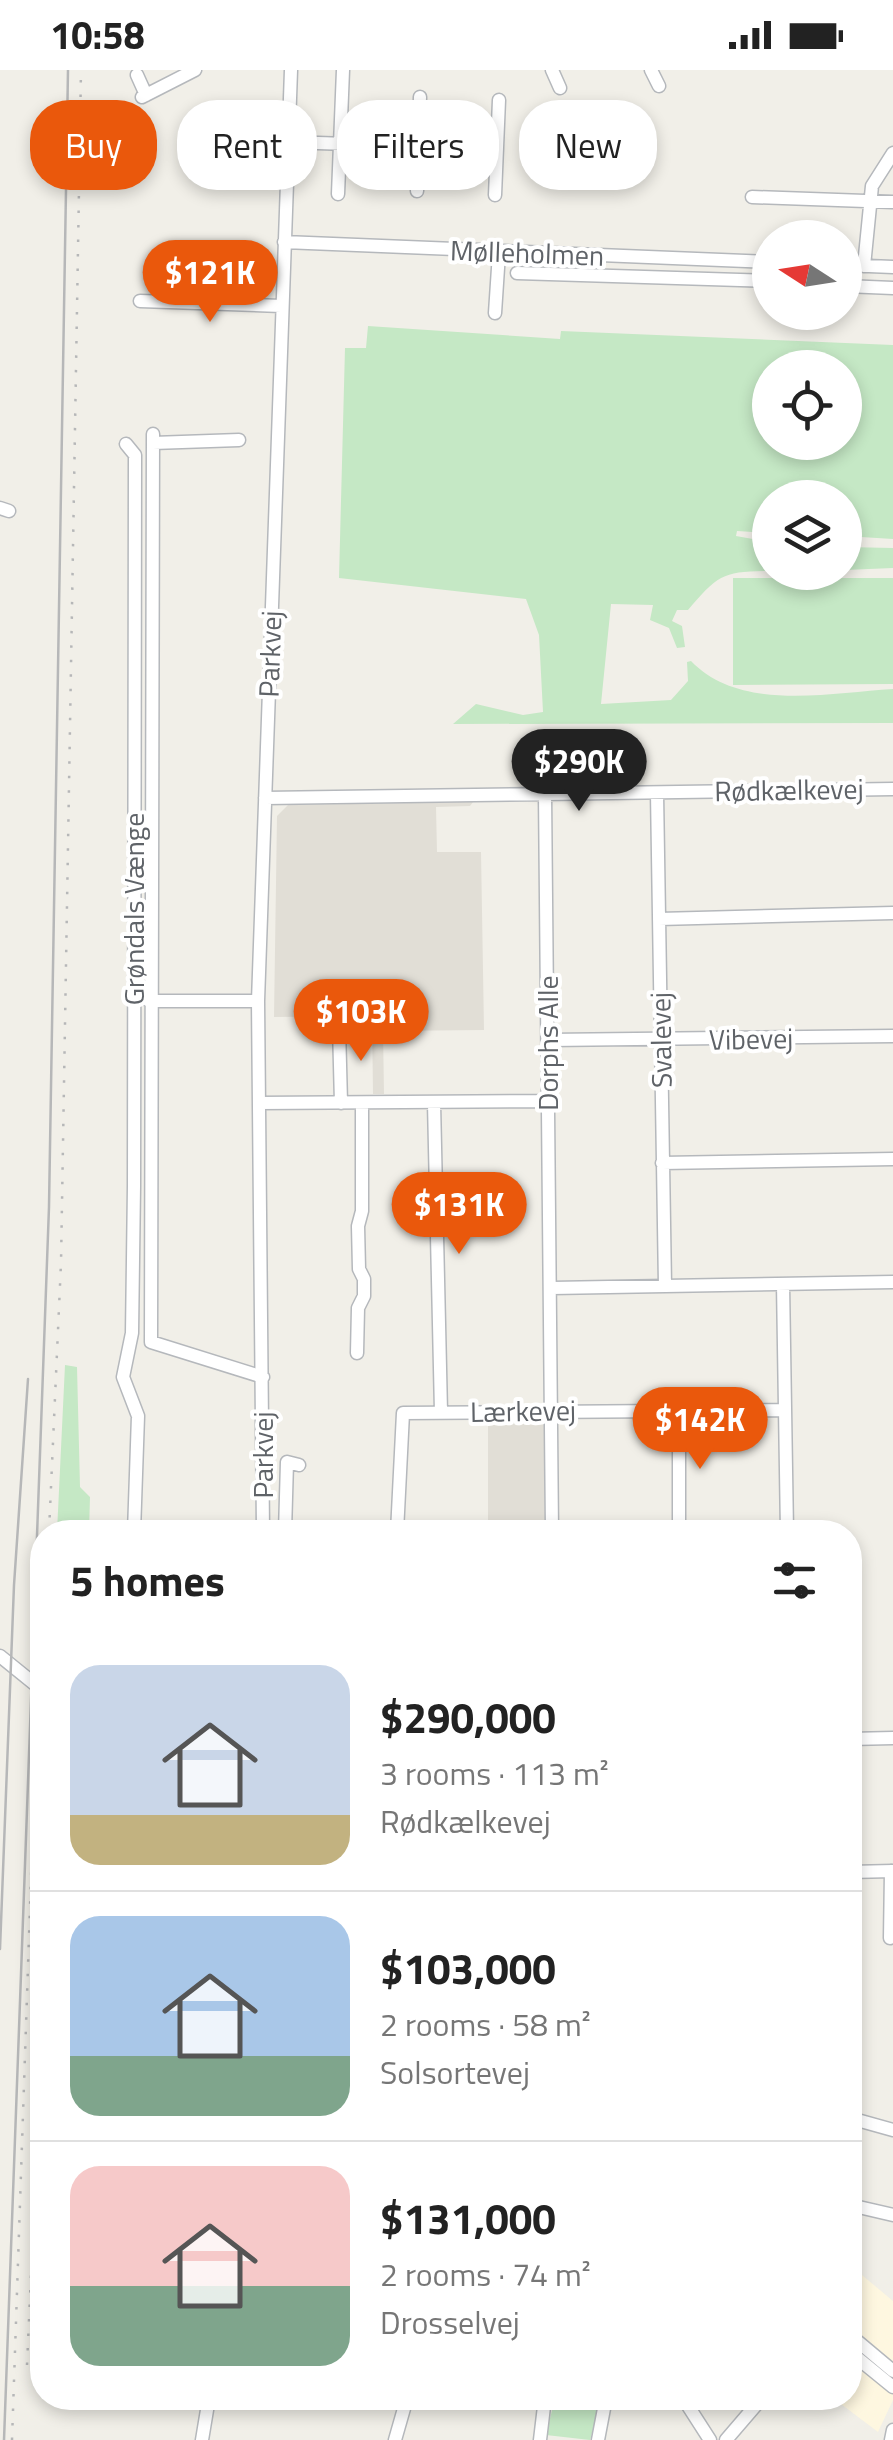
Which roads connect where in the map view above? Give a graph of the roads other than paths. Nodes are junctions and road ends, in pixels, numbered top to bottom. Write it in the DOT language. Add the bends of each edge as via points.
graph roads {
  1 [pos="195,70"];
  2 [pos="291,70"];
  3 [pos="343,70"];
  4 [pos="552,70"];
  5 [pos="652,70"];
  6 [pos="137,75"];
  7 [pos="659,86"];
  8 [pos="560,88"];
  9 [pos="420,97"];
  10 [pos="290,100"];
  11 [pos="342,100"];
  12 [pos="420,100"];
  13 [pos="893,153"];
  14 [pos="286,190"];
  15 [pos="338,190"];
  16 [pos="495,190"];
  17 [pos="338,194"];
  18 [pos="495,195"];
  19 [pos="752,197"];
  20 [pos="868,202"];
  21 [pos="893,202"];
  22 [pos="862,234"];
  23 [pos="284,242"];
  24 [pos="499,252"];
  25 [pos="597,256"];
  26 [pos="705,260"];
  27 [pos="752,261"];
  28 [pos="862,265"];
  29 [pos="893,267"];
  30 [pos="517,274"];
  31 [pos="596,276"];
  32 [pos="705,279"];
  33 [pos="752,280"];
  34 [pos="862,287"];
  35 [pos="893,288"];
  36 [pos="140,302"];
  37 [pos="282,306"];
  38 [pos="495,313"];
  39 [pos="239,440"];
  40 [pos="126,444"];
  41 [pos="893,789"];
  42 [pos="545,793"];
  43 [pos="657,793"];
  44 [pos="264,798"];
  45 [pos="893,913"];
  46 [pos="659,918"];
  47 [pos="149,1001"];
  48 [pos="258,1001"];
  49 [pos="339,1027"];
  50 [pos="893,1036"];
  51 [pos="549,1040"];
  52 [pos="661,1041"];
  53 [pos="548,1102"];
  54 [pos="259,1103"];
  55 [pos="341,1103"];
  56 [pos="434,1103"];
  57 [pos="362,1104"];
  58 [pos="893,1159"];
  59 [pos="662,1163"];
  60 [pos="893,1282"];
  61 [pos="783,1284"];
  62 [pos="665,1286"];
  63 [pos="552,1288"];
  64 [pos="357,1353"];
  65 [pos="263,1377"];
  66 [pos="551,1410"];
  67 [pos="785,1410"];
  68 [pos="679,1411"];
  69 [pos="441,1412"];
  70 [pos="299,1465"];
  71 [pos="134,1520"];
  72 [pos="263,1520"];
  73 [pos="285,1520"];
  74 [pos="397,1520"];
  75 [pos="552,1520"];
  76 [pos="679,1520"];
  77 [pos="787,1520"];
  78 [pos="0,1656"];
  79 [pos="30,1680"];
  80 [pos="893,1738"];
  81 [pos="862,1739"];
  82 [pos="862,1872"];
  83 [pos="892,1872"];
  84 [pos="890,1938"];
  85 [pos="862,2121"];
  86 [pos="893,2130"];
  87 [pos="862,2208"];
  88 [pos="893,2216"];
  89 [pos="862,2346"];
  90 [pos="862,2362"];
  91 [pos="893,2371"];
  92 [pos="893,2387"];
  93 [pos="207,2410"];
  94 [pos="403,2410"];
  95 [pos="544,2410"];
  96 [pos="604,2410"];
  97 [pos="691,2410"];
  98 [pos="752,2410"];
  99 [pos="893,2430"];
  100 [pos="202,2440"];
  101 [pos="394,2440"];
  102 [pos="540,2440"];
  103 [pos="598,2440"];
  104 [pos="710,2440"];
  105 [pos="726,2440"];
  106 [pos="891,2440"];
  1 -- 6 [label="street" via="144,96"];
  2 -- 10 [label="street, Parkvej"];
  3 -- 11 [label="street"];
  4 -- 8 [label="street"];
  5 -- 7 [label="street"];
  9 -- 12 [label="street"];
  13 -- 20 [label="street" via="876,175"];
  14 -- 23 [label="street, Parkvej"];
  15 -- 17 [label="street"];
  16 -- 18 [label="street"];
  19 -- 20 [label="street"];
  20 -- 21 [label="street"];
  20 -- 22 [label="street"];
  23 -- 24 [label="street, Mølleholmen"];
  23 -- 37 [label="street, Parkvej"];
  24 -- 25 [label="street, Mølleholmen"];
  24 -- 38 [label="street"];
  25 -- 26 [label="street, Mølleholmen"];
  25 -- 31 [label="street"];
  26 -- 27 [label="street, Mølleholmen"];
  26 -- 32 [label="street"];
  28 -- 29 [label="street"];
  30 -- 31 [label="street"];
  31 -- 32 [label="street"];
  32 -- 33 [label="street"];
  34 -- 35 [label="street"];
  36 -- 37 [label="street"];
  37 -- 44 [label="street, Parkvej"];
  39 -- 47 [label="street, Parkvej" via="153,438"];
  40 -- 71 [label="street, Grøndals Vænge" via="135,454 134,1186 132,1334 124,1377 138,1416"];
  41 -- 43 [label="street, Rødkælkevej"];
  42 -- 43 [label="street, Rødkælkevej"];
  42 -- 44 [label="street, Rødkælkevej"];
  42 -- 51 [label="street, Dorphs Alle"];
  43 -- 46 [label="street, Svalevej"];
  44 -- 48 [label="street, Parkvej"];
  45 -- 46 [label="street"];
  46 -- 52 [label="street, Svalevej"];
  47 -- 48 [label="street"];
  47 -- 65 [label="street, Parkvej" via="151,1342"];
  48 -- 54 [label="street, Parkvej"];
  49 -- 55 [label="street"];
  50 -- 52 [label="street, Vibevej"];
  51 -- 52 [label="street, Vibevej"];
  51 -- 53 [label="street, Dorphs Alle"];
  52 -- 59 [label="street, Svalevej"];
  53 -- 56 [label="street"];
  53 -- 63 [label="street, Dorphs Alle"];
  54 -- 55 [label="street"];
  54 -- 65 [label="street, Parkvej"];
  55 -- 57 [label="street"];
  56 -- 57 [label="street"];
  56 -- 69 [label="street"];
  57 -- 64 [label="street" via="358,1226 364,1296"];
  58 -- 59 [label="street"];
  59 -- 62 [label="street, Svalevej"];
  60 -- 61 [label="street"];
  61 -- 62 [label="street"];
  61 -- 67 [label="street"];
  62 -- 63 [label="street"];
  63 -- 66 [label="street, Dorphs Alle"];
  65 -- 72 [label="street, Parkvej"];
  66 -- 68 [label="street, Lærkevej"];
  66 -- 69 [label="street, Lærkevej"];
  66 -- 75 [label="street, Dorphs Alle"];
  67 -- 68 [label="street, Lærkevej"];
  67 -- 77 [label="street"];
  68 -- 76 [label="street"];
  69 -- 74 [label="street, Lærkevej" via="400,1416"];
  70 -- 73 [label="street, Parkvej" via="287,1462"];
  78 -- 79 [label="street"];
  80 -- 81 [label="street"];
  82 -- 83 [label="street"];
  83 -- 84 [label="street"];
  85 -- 86 [label="street"];
  87 -- 88 [label="street"];
  89 -- 91 [label="street"];
  90 -- 92 [label="street"];
  93 -- 100 [label="street"];
  94 -- 101 [label="street"];
  95 -- 102 [label="street"];
  96 -- 103 [label="street"];
  97 -- 104 [label="street"];
  98 -- 105 [label="street"];
  99 -- 106 [label="street"];
}
